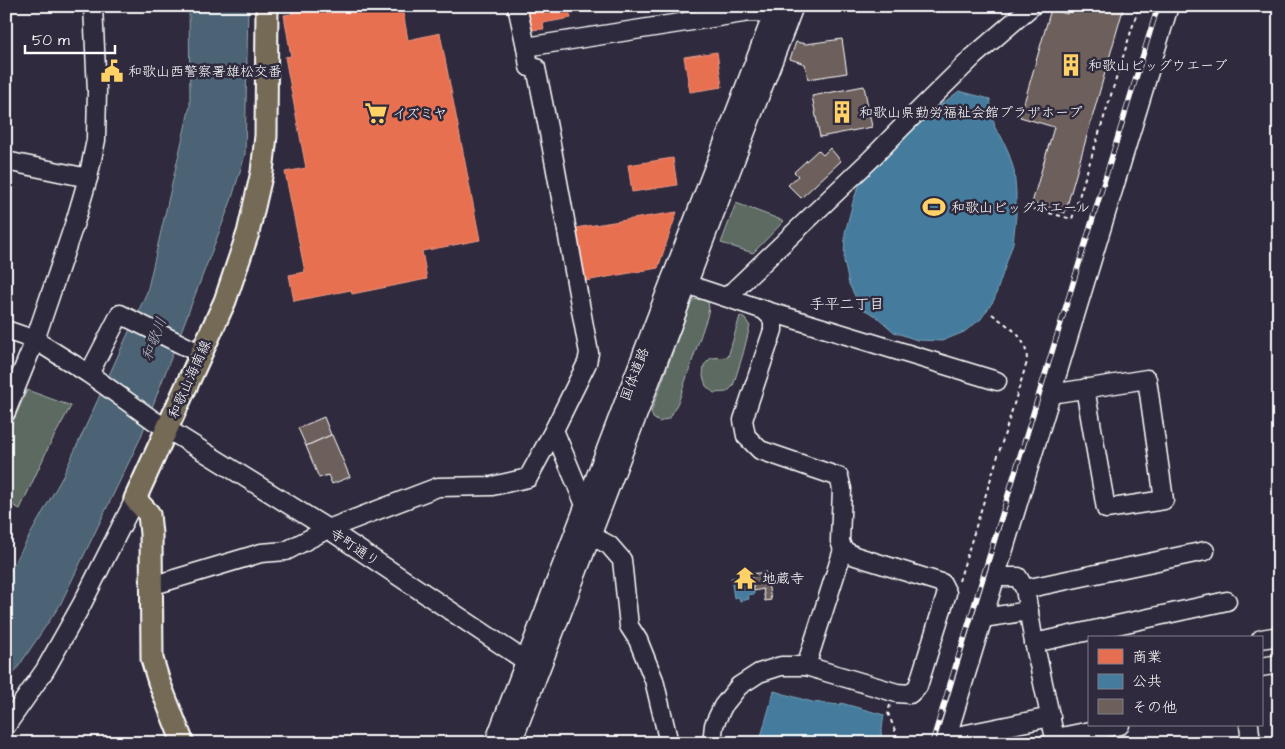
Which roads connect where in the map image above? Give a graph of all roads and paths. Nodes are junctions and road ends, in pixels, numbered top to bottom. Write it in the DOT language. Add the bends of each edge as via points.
graph roads {
  1 [pos="92,6"];
  2 [pos="267,6"];
  3 [pos="517,6"];
  4 [pos="1032,6"];
  5 [pos="1139,6"];
  6 [pos="1170,6"];
  7 [pos="784,11"];
  8 [pos="526,47"];
  9 [pos="6,161"];
  10 [pos="88,178"];
  11 [pos="1026,207"];
  12 [pos="670,279"];
  13 [pos="688,285"];
  14 [pos="727,297"];
  15 [pos="764,310"];
  16 [pos="992,314"];
  17 [pos="6,330"];
  18 [pos="35,340"];
  19 [pos="195,352"];
  20 [pos="94,377"];
  21 [pos="997,381"];
  22 [pos="1085,388"];
  23 [pos="1051,394"];
  24 [pos="6,412"];
  25 [pos="160,424"];
  26 [pos="554,430"];
  27 [pos="135,499"];
  28 [pos="585,505"];
  29 [pos="602,511"];
  30 [pos="328,529"];
  31 [pos="592,536"];
  32 [pos="843,550"];
  33 [pos="1205,551"];
  34 [pos="996,577"];
  35 [pos="959,581"];
  36 [pos="151,586"];
  37 [pos="1025,589"];
  38 [pos="1227,601"];
  39 [pos="1029,611"];
  40 [pos="983,618"];
  41 [pos="1279,636"];
  42 [pos="1262,639"];
  43 [pos="1034,643"];
  44 [pos="525,661"];
  45 [pos="1279,664"];
  46 [pos="806,666"];
  47 [pos="1262,667"];
  48 [pos="540,670"];
  49 [pos="890,705"];
  50 [pos="1051,717"];
  51 [pos="6,726"];
  52 [pos="1116,726"];
  53 [pos="1248,726"];
  54 [pos="946,740"];
  55 [pos="1056,741"];
  56 [pos="183,743"];
  57 [pos="494,743"];
  58 [pos="512,743"];
  59 [pos="669,743"];
  60 [pos="712,743"];
  61 [pos="900,743"];
  62 [pos="1251,743"];
  1 -- 10 [label="street" via="96,140"];
  2 -- 19 [label="main road, 和歌山海南線" via="266,136 262,172 248,233 225,301"];
  3 -- 8 [label="street"];
  4 -- 14 [label="street" via="974,56"];
  5 -- 11 [label="path" via="1072,220"];
  6 -- 23 [label="street"];
  7 -- 8 [label="street" via="750,12"];
  7 -- 12 [label="street, 国体道路"];
  7 -- 13 [label="street, 国体道路"];
  8 -- 26 [label="street" via="529,67 536,68 553,148 589,353"];
  9 -- 10 [label="street"];
  10 -- 18 [label="street"];
  12 -- 13 [label="street"];
  12 -- 28 [label="street, 国体道路"];
  13 -- 14 [label="street"];
  13 -- 29 [label="street, 国体道路"];
  14 -- 15 [label="street"];
  15 -- 21 [label="street"];
  15 -- 32 [label="street" via="772,319 773,330 743,420 746,436 760,450 839,477 842,489 840,541"];
  16 -- 35 [label="path" via="1019,336 1027,352 1027,362"];
  17 -- 18 [label="street, 寺町通り"];
  18 -- 20 [label="street, 寺町通り"];
  18 -- 24 [label="street"];
  19 -- 20 [label="street" via="120,314"];
  19 -- 25 [label="main road, 和歌山海南線"];
  20 -- 25 [label="street, 寺町通り"];
  22 -- 22 [label="street" via="1147,379 1164,500 1106,509"];
  22 -- 23 [label="street"];
  23 -- 34 [label="street"];
  25 -- 27 [label="main road, 和歌山海南線"];
  25 -- 30 [label="street, 寺町通り"];
  26 -- 28 [label="street"];
  26 -- 30 [label="street" via="528,478 492,486 438,487"];
  27 -- 36 [label="main road" via="149,514"];
  27 -- 51 [label="street" via="73,621 45,670"];
  28 -- 29 [label="street"];
  28 -- 44 [label="street, 国体道路"];
  29 -- 31 [label="street, 国体道路"];
  30 -- 36 [label="street" via="286,550 261,553"];
  30 -- 44 [label="street, 寺町通り"];
  31 -- 48 [label="street, 国体道路"];
  31 -- 59 [label="street" via="609,544 622,560 629,626 654,680"];
  32 -- 46 [label="street"];
  32 -- 46 [label="street" via="942,583 947,593 918,686 910,694 897,693"];
  33 -- 37 [label="street"];
  34 -- 37 [label="street" via="1018,577"];
  34 -- 40 [label="street"];
  36 -- 56 [label="main road" via="152,659"];
  37 -- 39 [label="street"];
  38 -- 43 [label="street"];
  39 -- 40 [label="street"];
  39 -- 43 [label="street"];
  40 -- 54 [label="street"];
  41 -- 42 [label="street"];
  43 -- 50 [label="street"];
  44 -- 48 [label="street, 寺町通り"];
  44 -- 57 [label="street, 国体道路"];
  45 -- 47 [label="street"];
  46 -- 60 [label="street" via="781,666 759,673 739,686 723,706 714,725"];
  48 -- 58 [label="street, 国体道路"];
  49 -- 61 [label="path" via="888,713"];
  50 -- 54 [label="street"];
  50 -- 55 [label="street"];
  52 -- 55 [label="street"];
  53 -- 62 [label="street"];
}
